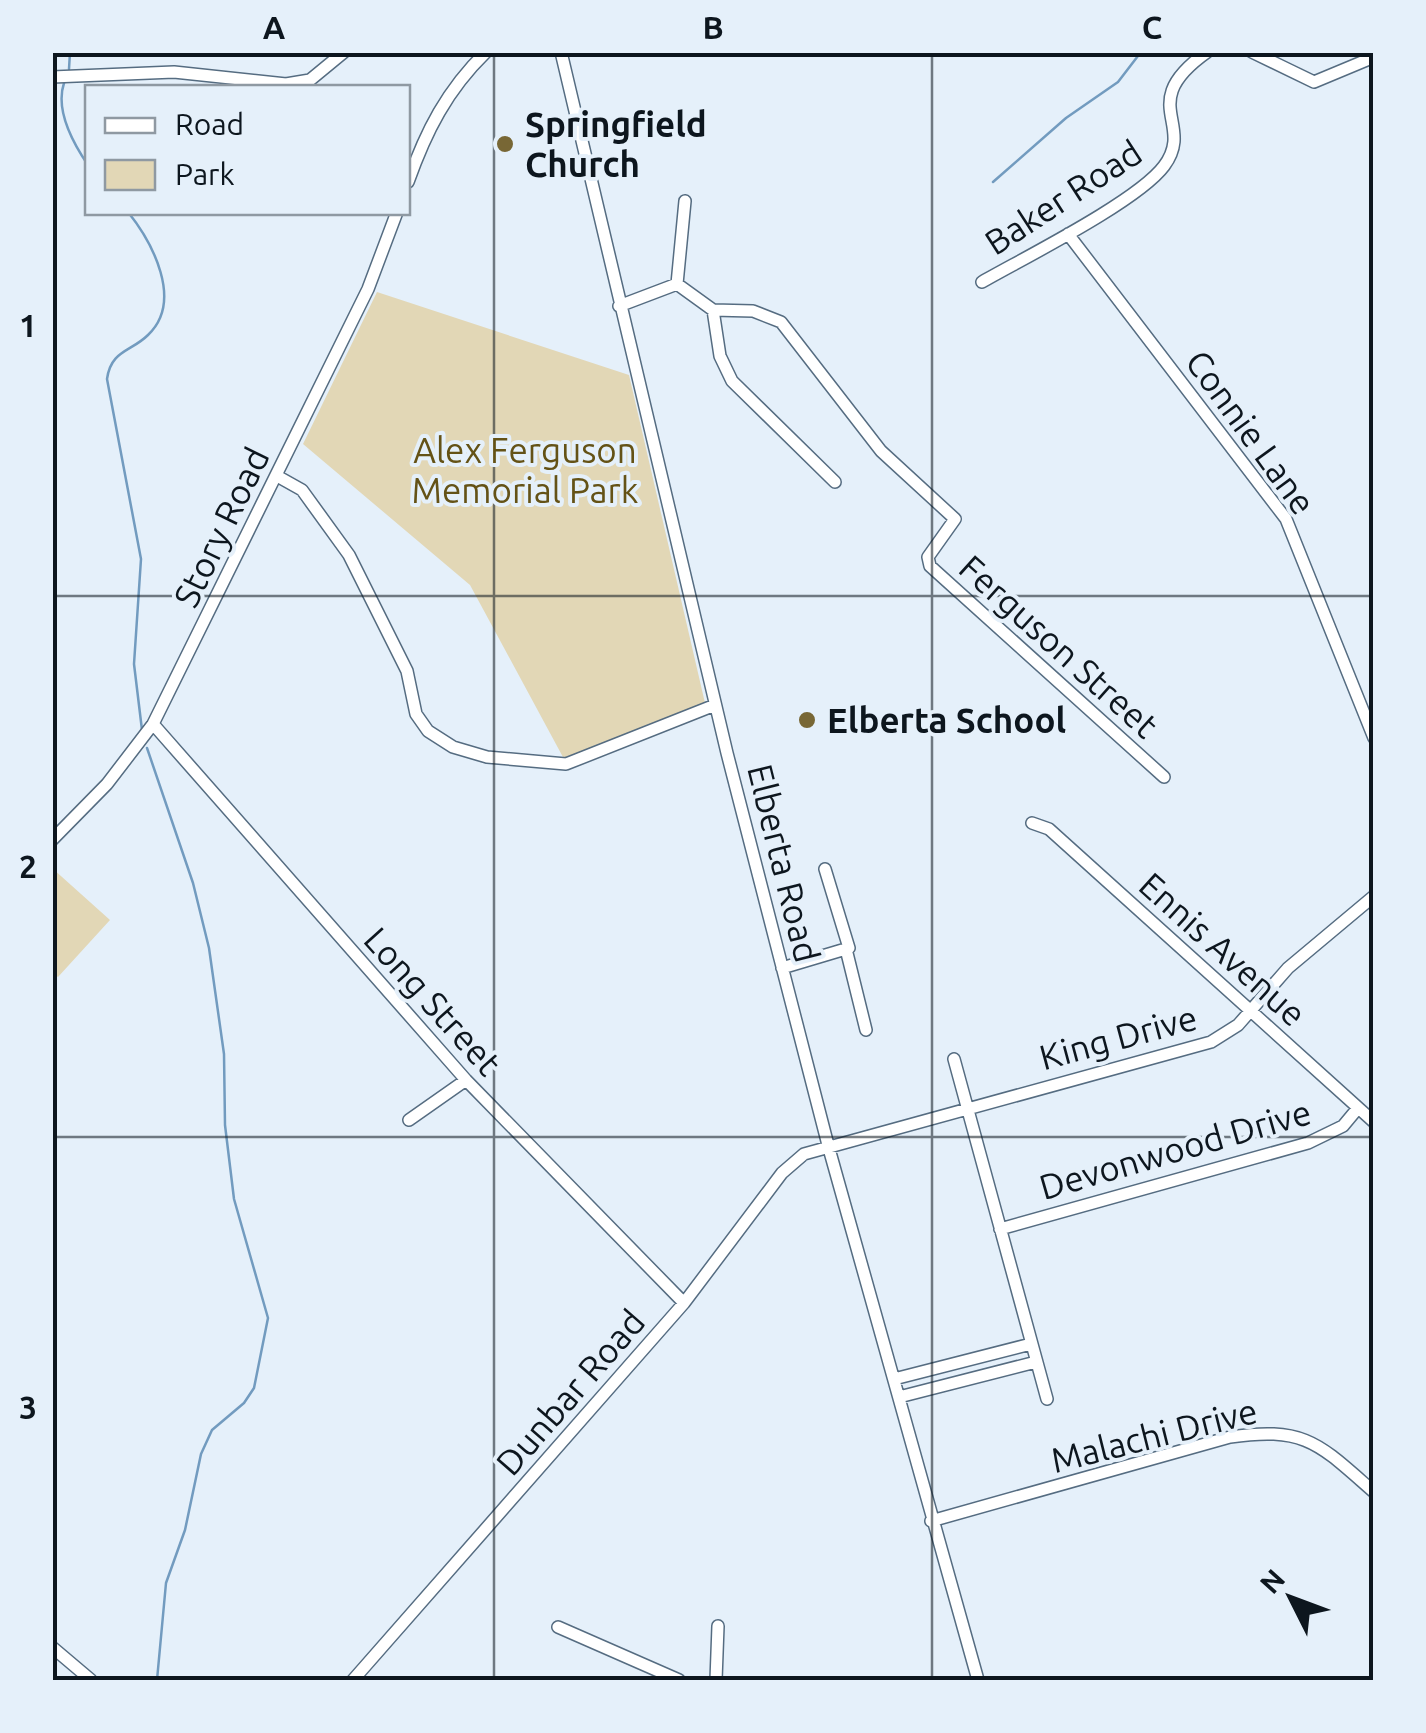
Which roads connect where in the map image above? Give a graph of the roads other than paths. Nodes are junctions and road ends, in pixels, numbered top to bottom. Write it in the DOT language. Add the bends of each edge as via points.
graph roads {
  1 [pos="344,52"];
  2 [pos="486,52"];
  3 [pos="560,52"];
  4 [pos="1207,52"];
  5 [pos="1252,52"];
  6 [pos="1374,57"];
  7 [pos="52,77"];
  8 [pos="410,177"];
  9 [pos="685,201"];
  10 [pos="396,215"];
  11 [pos="1068,234"];
  12 [pos="982,282"];
  13 [pos="677,284"];
  14 [pos="619,306"];
  15 [pos="713,310"];
  16 [pos="277,476"];
  17 [pos="835,482"];
  18 [pos="715,704"];
  19 [pos="154,724"];
  20 [pos="1374,738"];
  21 [pos="1164,777"];
  22 [pos="1032,823"];
  23 [pos="52,840"];
  24 [pos="826,869"];
  25 [pos="1374,896"];
  26 [pos="846,949"];
  27 [pos="782,968"];
  28 [pos="1251,1012"];
  29 [pos="866,1030"];
  30 [pos="954,1058"];
  31 [pos="466,1080"];
  32 [pos="965,1107"];
  33 [pos="1358,1108"];
  34 [pos="409,1120"];
  35 [pos="1374,1122"];
  36 [pos="828,1145"];
  37 [pos="1000,1229"];
  38 [pos="684,1303"];
  39 [pos="1031,1344"];
  40 [pos="1036,1362"];
  41 [pos="894,1379"];
  42 [pos="899,1396"];
  43 [pos="1047,1400"];
  44 [pos="1374,1492"];
  45 [pos="931,1520"];
  46 [pos="718,1626"];
  47 [pos="558,1627"];
  48 [pos="52,1647"];
  49 [pos="91,1680"];
  50 [pos="354,1680"];
  51 [pos="678,1680"];
  52 [pos="716,1680"];
  53 [pos="978,1680"];
  1 -- 7 [label="street" via="310,80 286,84 174,72"];
  2 -- 8 [label="street" via="436,113"];
  3 -- 14 [label="street, Elberta Road"];
  4 -- 11 [label="street, Baker Road" via="1170,88 1173,135 1166,163"];
  5 -- 6 [label="street" via="1314,82"];
  9 -- 13 [label="street"];
  10 -- 16 [label="street, Story Road" via="368,289"];
  11 -- 12 [label="street, Baker Road"];
  11 -- 20 [label="street, Connie Lane" via="1286,519"];
  13 -- 14 [label="street"];
  13 -- 15 [label="street"];
  14 -- 18 [label="street, Elberta Road"];
  15 -- 17 [label="street" via="720,356 732,381"];
  15 -- 21 [label="street, Ferguson Street" via="766,314 795,335 881,451 954,519 928,558 930,566"];
  16 -- 18 [label="street" via="302,490 349,555 408,671 416,714 453,747 566,764"];
  16 -- 19 [label="street, Story Road"];
  18 -- 27 [label="street, Elberta Road"];
  19 -- 23 [label="street, Story Road"];
  19 -- 31 [label="street, Long Street"];
  22 -- 28 [label="street, Ennis Avenue" via="1049,830"];
  24 -- 26 [label="street"];
  25 -- 28 [label="street, King Drive" via="1302,954"];
  26 -- 27 [label="street"];
  26 -- 29 [label="street"];
  27 -- 36 [label="street, Elberta Road"];
  28 -- 32 [label="street, King Drive" via="1212,1042"];
  28 -- 33 [label="street, Ennis Avenue"];
  30 -- 32 [label="street"];
  31 -- 34 [label="street"];
  31 -- 38 [label="street, Long Street"];
  32 -- 36 [label="street, King Drive"];
  32 -- 37 [label="street"];
  33 -- 35 [label="street, Ennis Avenue"];
  33 -- 37 [label="street, Devonwood Drive" via="1343,1126 1308,1143"];
  36 -- 38 [label="street, Dunbar Road" via="804,1154 782,1174"];
  36 -- 41 [label="street, Elberta Road"];
  37 -- 39 [label="street"];
  38 -- 50 [label="street, Dunbar Road"];
  39 -- 40 [label="street"];
  39 -- 41 [label="street"];
  40 -- 42 [label="street"];
  40 -- 43 [label="street"];
  41 -- 42 [label="street, Elberta Road"];
  42 -- 45 [label="street, Elberta Road"];
  44 -- 45 [label="street, Malachi Drive" via="1306,1438 1271,1431"];
  45 -- 53 [label="street, Elberta Road"];
  46 -- 52 [label="street"];
  47 -- 51 [label="street"];
  48 -- 49 [label="street"];
}
